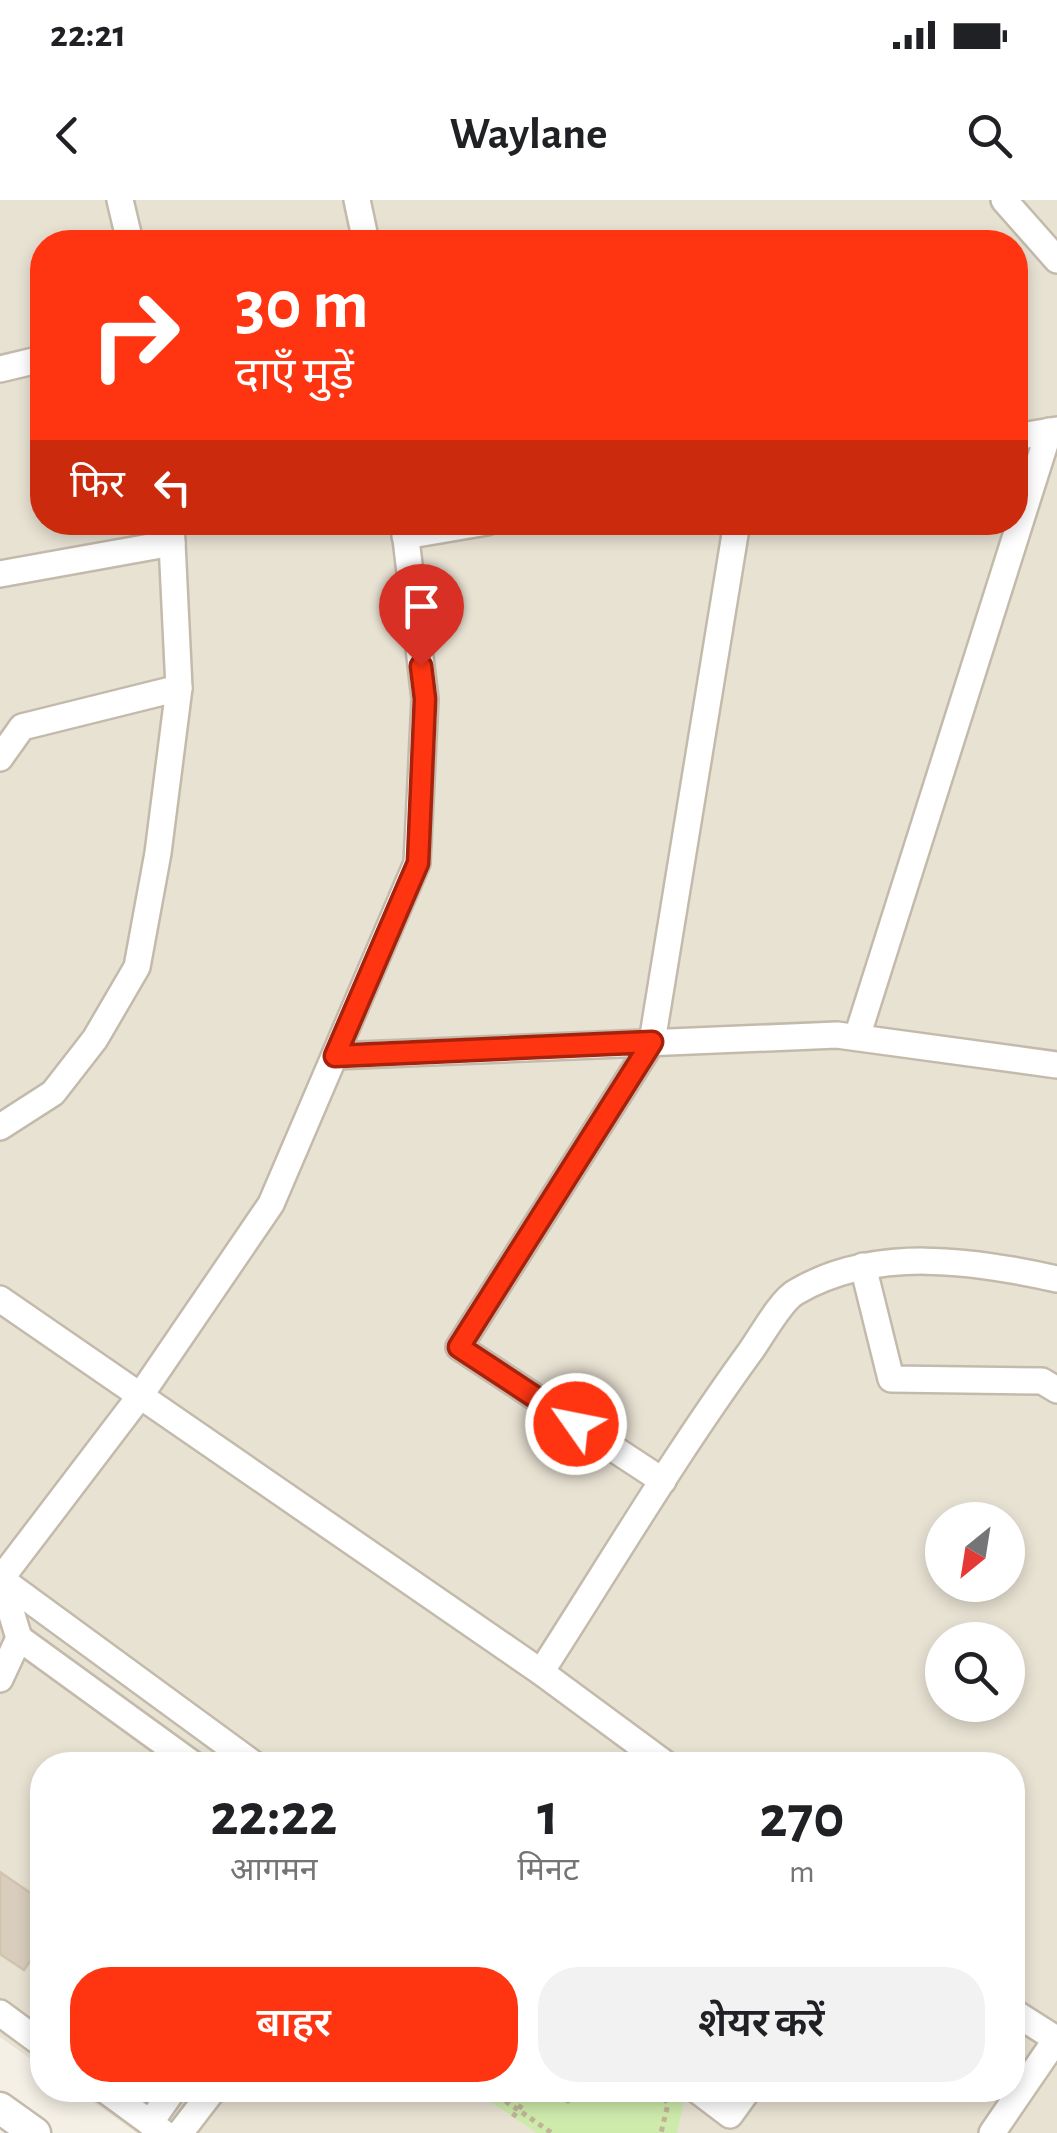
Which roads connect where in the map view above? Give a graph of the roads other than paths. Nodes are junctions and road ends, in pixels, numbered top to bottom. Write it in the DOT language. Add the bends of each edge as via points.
graph roads {
  1 [pos="120,200"];
  2 [pos="357,200"];
  3 [pos="1004,200"];
  4 [pos="127,230"];
  5 [pos="363,230"];
  6 [pos="1057,260"];
  7 [pos="30,362"];
  8 [pos="0,368"];
  9 [pos="1053,431"];
  10 [pos="1028,435"];
  11 [pos="1028,508"];
  12 [pos="163,535"];
  13 [pos="171,535"];
  14 [pos="405,535"];
  15 [pos="736,535"];
  16 [pos="1019,535"];
  17 [pos="0,574"];
  18 [pos="179,688"];
  19 [pos="0,758"];
  20 [pos="857,1037"];
  21 [pos="652,1042"];
  22 [pos="335,1056"];
  23 [pos="1057,1065"];
  24 [pos="0,1128"];
  25 [pos="862,1266"];
  26 [pos="1057,1279"];
  27 [pos="0,1298"];
  28 [pos="1057,1390"];
  29 [pos="140,1396"];
  30 [pos="663,1481"];
  31 [pos="0,1579"];
  32 [pos="18,1638"];
  33 [pos="540,1672"];
  34 [pos="0,1679"];
  35 [pos="176,1752"];
  36 [pos="237,1752"];
  37 [pos="648,1752"];
  38 [pos="0,2013"];
  39 [pos="1025,2019"];
  40 [pos="30,2035"];
  41 [pos="1056,2039"];
  42 [pos="1025,2085"];
  43 [pos="121,2102"];
  44 [pos="168,2102"];
  45 [pos="204,2102"];
  46 [pos="707,2102"];
  47 [pos="740,2102"];
  48 [pos="1013,2102"];
  49 [pos="0,2108"];
  50 [pos="724,2124"];
  51 [pos="157,2128"];
  52 [pos="35,2133"];
  53 [pos="180,2133"];
  54 [pos="992,2133"];
  1 -- 4 [label="street"];
  2 -- 5 [label="street"];
  3 -- 6 [label="street"];
  7 -- 8 [label="street"];
  9 -- 10 [label="street"];
  9 -- 11 [label="street"];
  12 -- 17 [label="street"];
  13 -- 18 [label="street"];
  14 -- 22 [label="street" via="425,699 418,863"];
  15 -- 21 [label="street"];
  16 -- 20 [label="street"];
  18 -- 19 [label="street" via="22,727"];
  18 -- 24 [label="street" via="137,967 96,1038 53,1093"];
  20 -- 21 [label="street"];
  20 -- 23 [label="street"];
  21 -- 22 [label="street"];
  21 -- 30 [label="street" via="459,1347"];
  22 -- 29 [label="street" via="271,1204"];
  25 -- 26 [label="street" via="927,1260"];
  25 -- 28 [label="street" via="892,1379 1042,1382"];
  25 -- 30 [label="street" via="793,1293"];
  27 -- 29 [label="street"];
  29 -- 31 [label="street"];
  29 -- 33 [label="street"];
  30 -- 33 [label="street"];
  31 -- 32 [label="street"];
  31 -- 36 [label="street"];
  32 -- 34 [label="street"];
  32 -- 35 [label="street"];
  33 -- 37 [label="street"];
  38 -- 40 [label="street"];
  39 -- 41 [label="street"];
  41 -- 42 [label="street"];
  43 -- 51 [label="street"];
  44 -- 51 [label="street"];
  45 -- 53 [label="street"];
  46 -- 50 [label="street"];
  47 -- 50 [label="street"];
  48 -- 54 [label="street"];
  49 -- 52 [label="street"];
}
